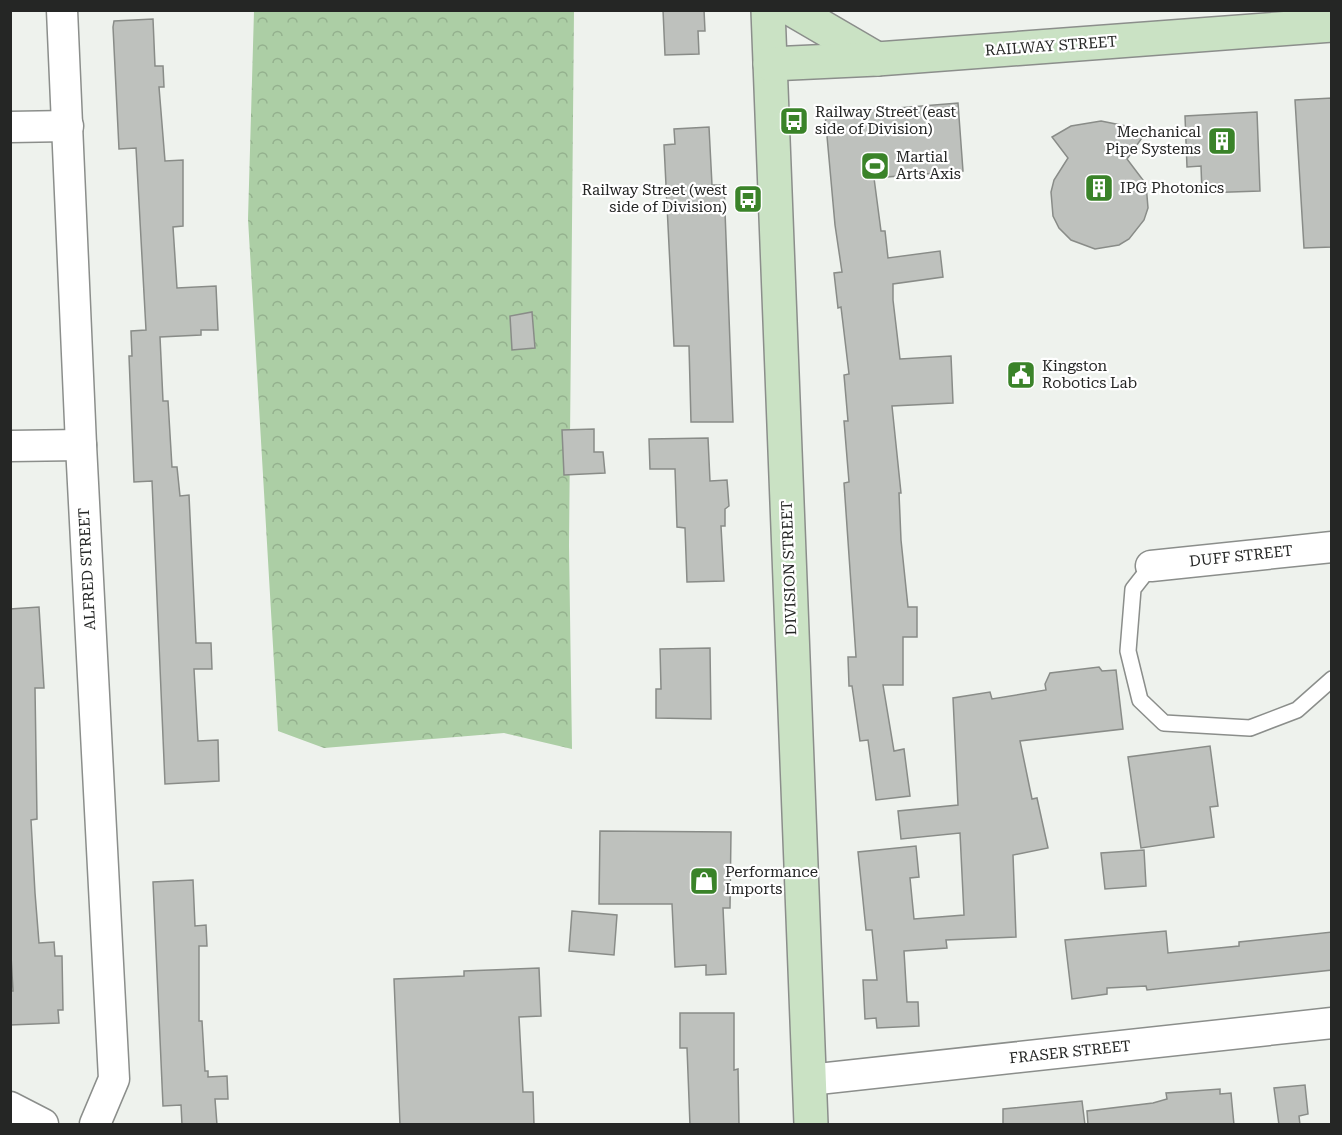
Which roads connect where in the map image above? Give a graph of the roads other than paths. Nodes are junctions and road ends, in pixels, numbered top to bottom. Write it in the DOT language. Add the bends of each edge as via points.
graph roads {
  1 [pos="62,10"];
  2 [pos="768,10"];
  3 [pos="793,10"];
  4 [pos="1332,25"];
  5 [pos="877,59"];
  6 [pos="770,64"];
  7 [pos="68,126"];
  8 [pos="10,127"];
  9 [pos="10,446"];
  10 [pos="81,446"];
  11 [pos="1332,547"];
  12 [pos="1151,566"];
  13 [pos="1332,679"];
  14 [pos="1332,1023"];
  15 [pos="809,1080"];
  16 [pos="10,1107"];
  17 [pos="43,1125"];
  18 [pos="95,1125"];
  19 [pos="811,1125"];
  1 -- 7 [label="street, ALFRED STREET"];
  2 -- 6 [label="main road, DIVISION STREET"];
  3 -- 5 [label="main road"];
  4 -- 5 [label="main road, RAILWAY STREET"];
  5 -- 6 [label="main road, RAILWAY STREET"];
  6 -- 15 [label="main road, DIVISION STREET"];
  7 -- 8 [label="street"];
  7 -- 10 [label="street, ALFRED STREET"];
  9 -- 10 [label="street"];
  10 -- 18 [label="street, ALFRED STREET" via="114,1079"];
  11 -- 12 [label="street, DUFF STREET"];
  12 -- 13 [label="lane" via="1133,589 1128,651 1140,700 1164,723 1250,728 1297,710"];
  14 -- 15 [label="street, FRASER STREET"];
  15 -- 19 [label="main road, DIVISION STREET"];
  16 -- 17 [label="street"];
}
